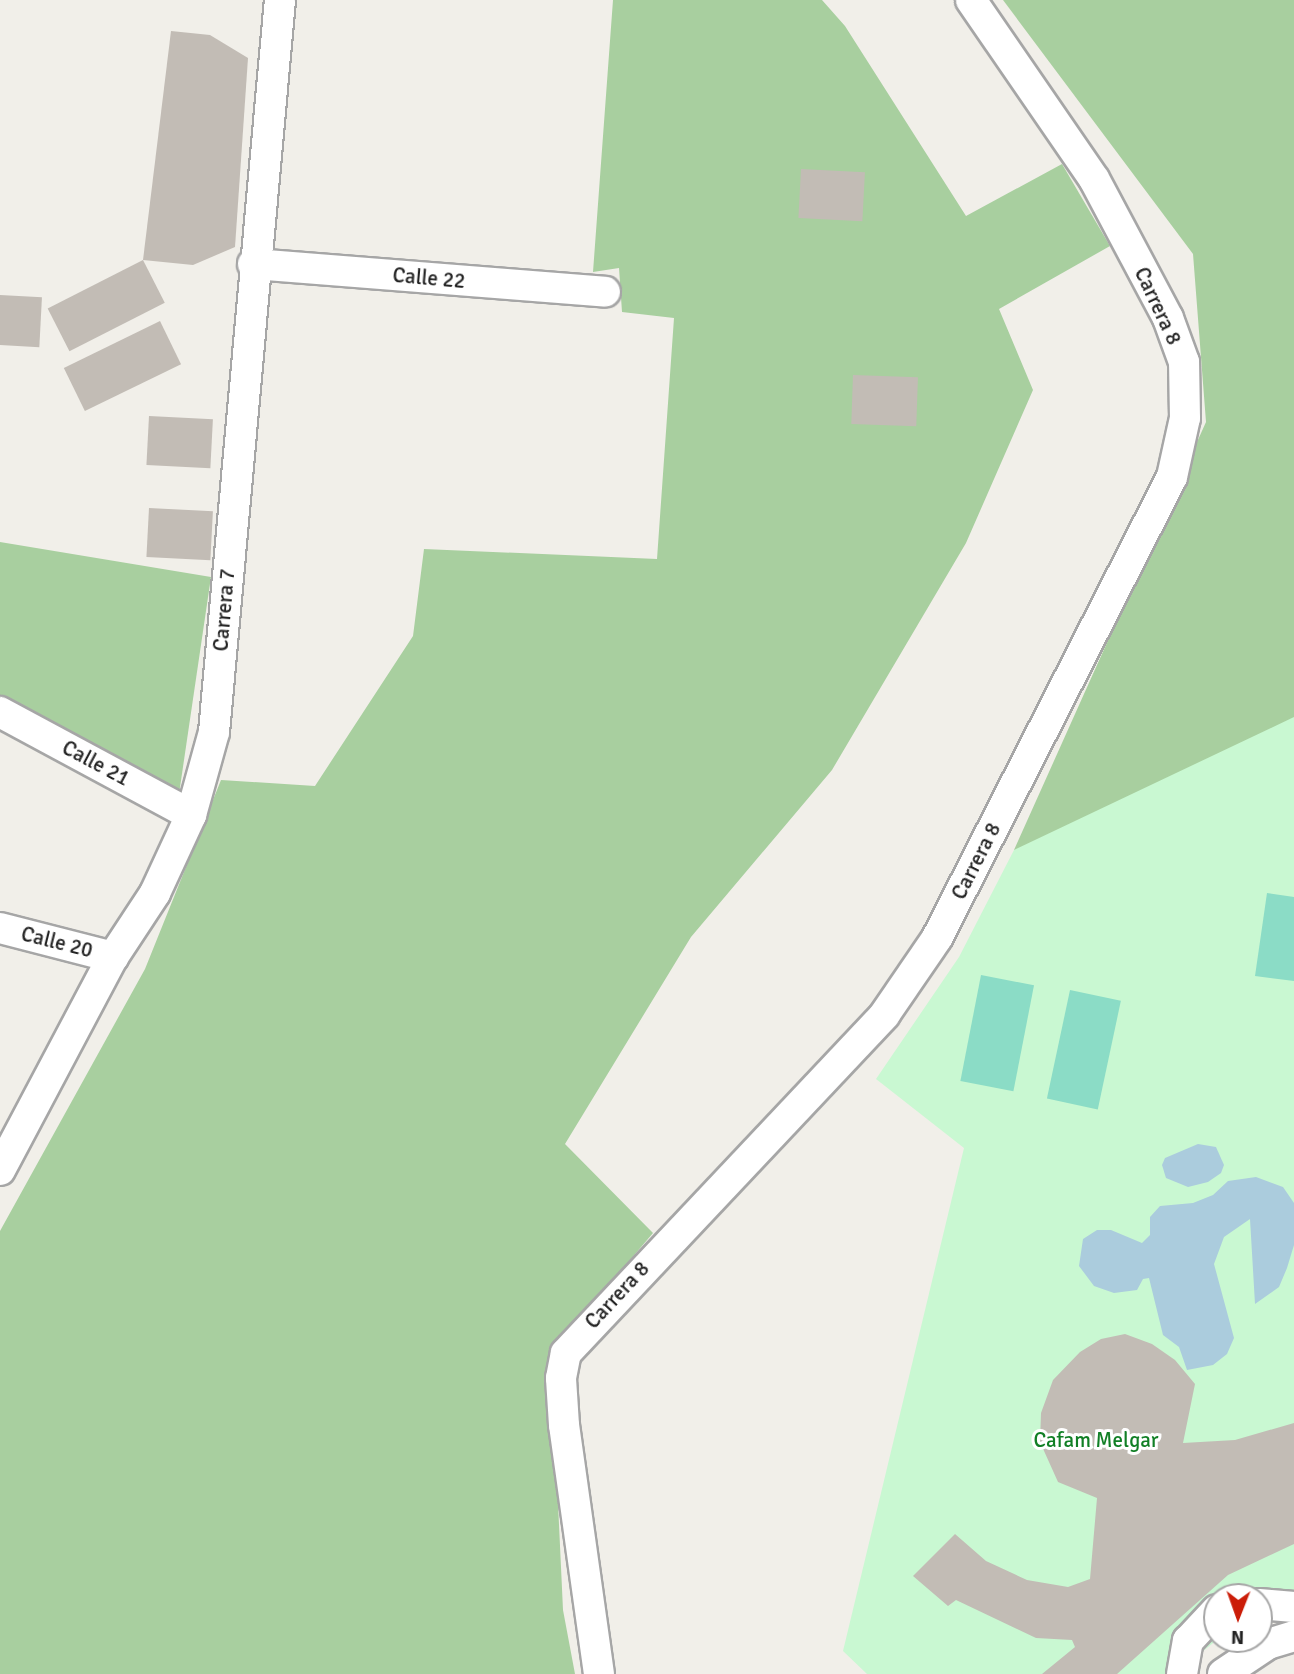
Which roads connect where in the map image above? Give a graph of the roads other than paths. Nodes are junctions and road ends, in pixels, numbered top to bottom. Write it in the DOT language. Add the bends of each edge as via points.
graph roads {
  1 [pos="280,0"];
  2 [pos="971,0"];
  3 [pos="253,264"];
  4 [pos="605,292"];
  5 [pos="0,712"];
  6 [pos="191,815"];
  7 [pos="0,928"];
  8 [pos="114,957"];
  9 [pos="0,1170"];
  10 [pos="1273,1605"];
  11 [pos="1294,1606"];
  12 [pos="1203,1625"];
  13 [pos="1294,1636"];
  14 [pos="599,1674"];
  15 [pos="1182,1674"];
  16 [pos="1223,1674"];
  1 -- 3 [label="street, Carrera 7"];
  2 -- 14 [label="street, Carrera 8" via="1094,179 1168,318 1184,362 1185,418 1172,477 937,938 885,1014 566,1353 561,1378 564,1425"];
  3 -- 4 [label="street, Calle 22"];
  3 -- 6 [label="street, Carrera 7" via="214,732"];
  5 -- 6 [label="street, Calle 21"];
  6 -- 8 [label="street, Carrera 7" via="155,893"];
  7 -- 8 [label="street, Calle 20"];
  8 -- 9 [label="street, Carrera 7"];
  10 -- 11 [label="street"];
  12 -- 15 [label="street" via="1188,1641"];
  13 -- 16 [label="street" via="1268,1644"];
}
